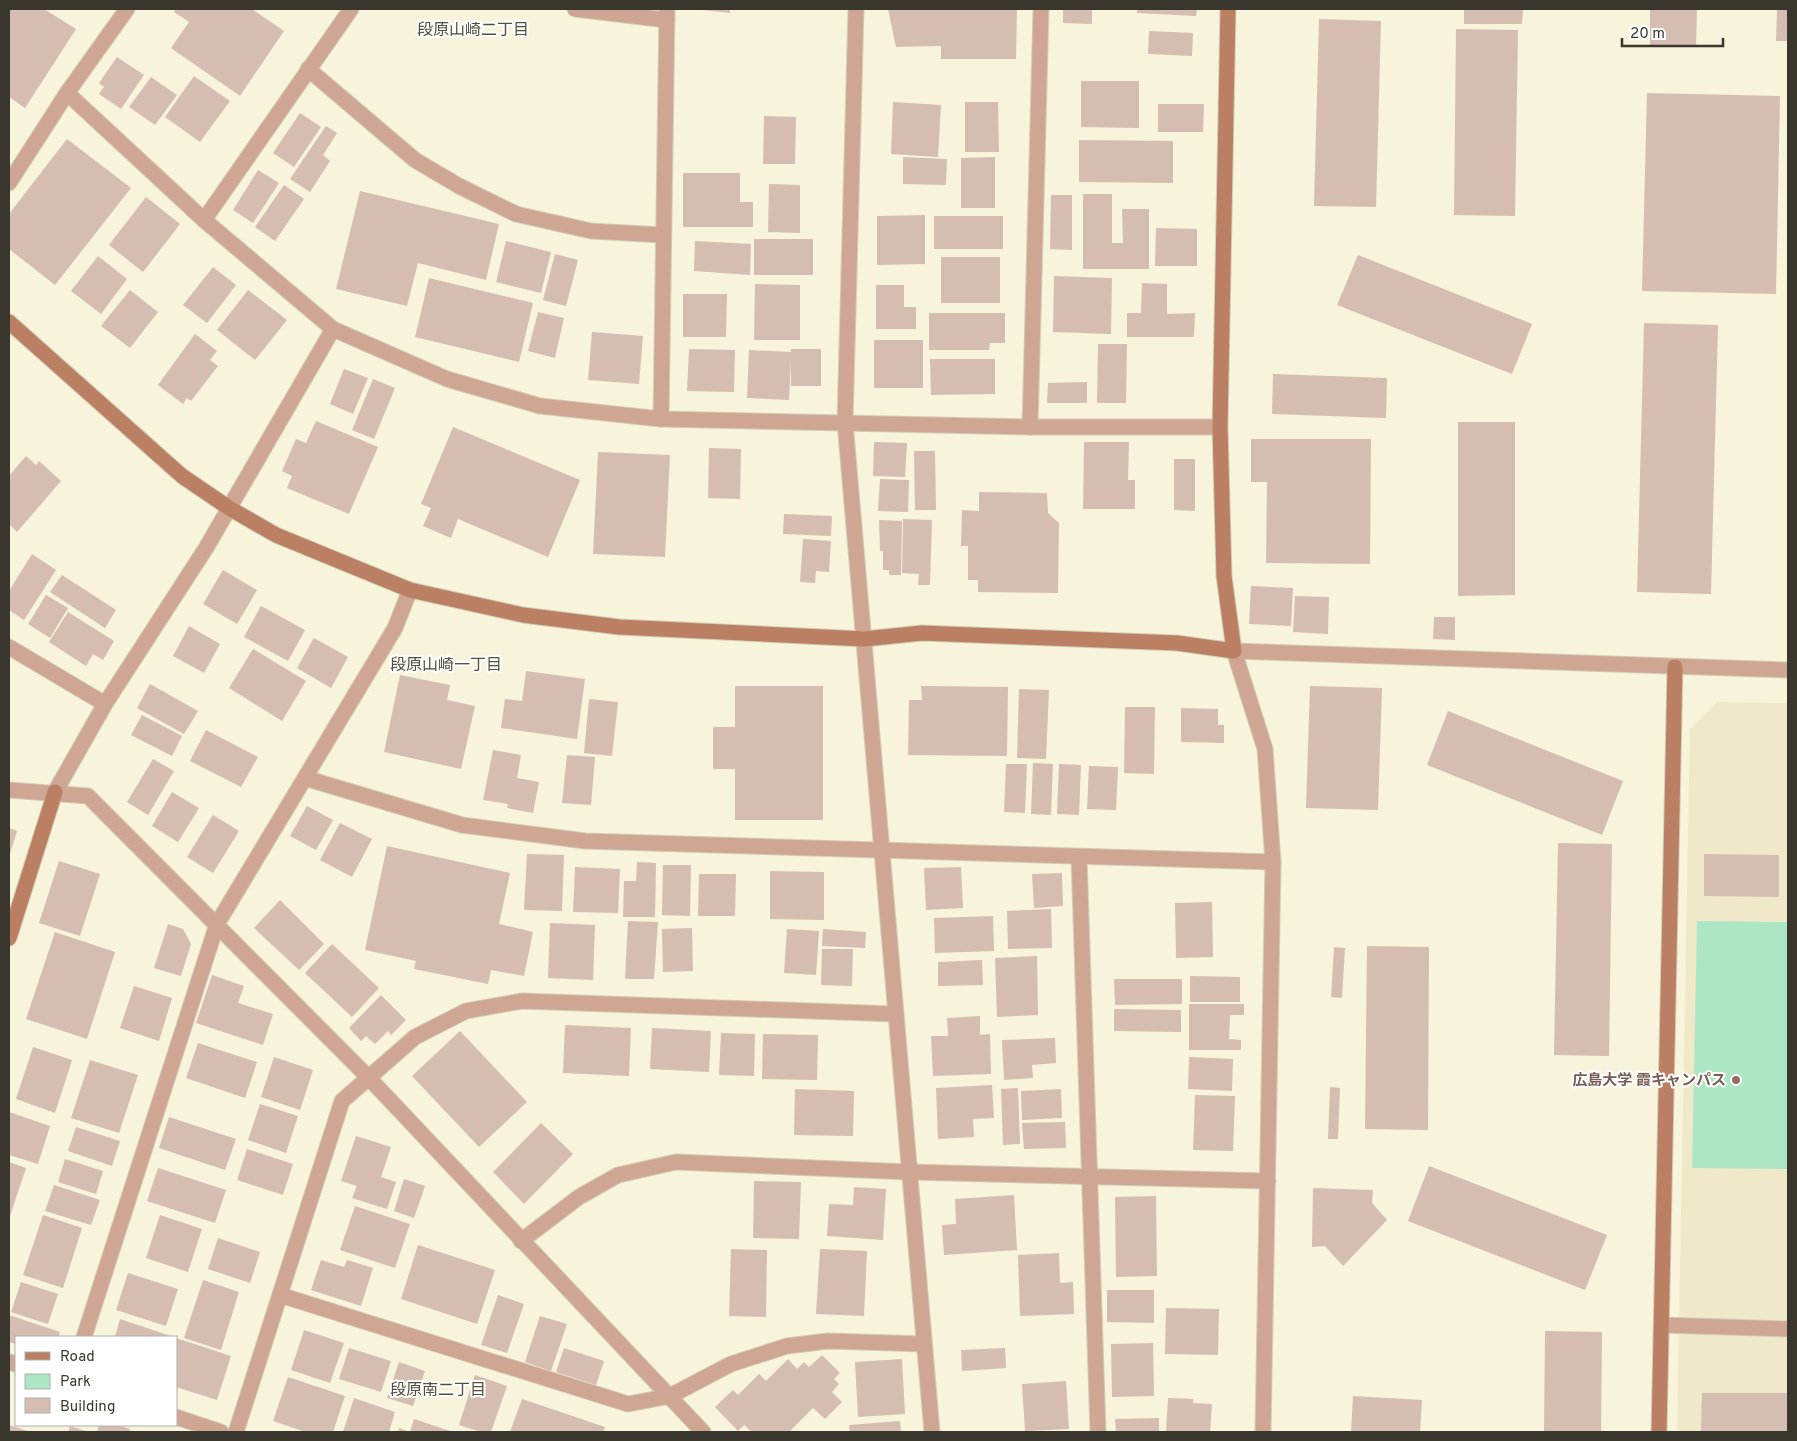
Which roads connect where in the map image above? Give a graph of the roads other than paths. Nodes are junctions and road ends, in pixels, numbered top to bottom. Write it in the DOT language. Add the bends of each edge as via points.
graph roads {
  1 [pos="127,9"];
  2 [pos="351,9"];
  3 [pos="575,9"];
  4 [pos="856,9"];
  5 [pos="1041,9"];
  6 [pos="1228,9"];
  7 [pos="667,14"];
  8 [pos="308,69"];
  9 [pos="68,93"];
  10 [pos="9,183"];
  11 [pos="204,220"];
  12 [pos="662,235"];
  13 [pos="9,322"];
  14 [pos="333,329"];
  15 [pos="661,419"];
  16 [pos="845,422"];
  17 [pos="1220,427"];
  18 [pos="1030,428"];
  19 [pos="229,508"];
  20 [pos="410,590"];
  21 [pos="864,639"];
  22 [pos="9,647"];
  23 [pos="1234,651"];
  24 [pos="1675,667"];
  25 [pos="1788,670"];
  26 [pos="105,704"];
  27 [pos="305,778"];
  28 [pos="9,790"];
  29 [pos="55,792"];
  30 [pos="880,851"];
  31 [pos="1079,857"];
  32 [pos="1273,862"];
  33 [pos="217,924"];
  34 [pos="9,938"];
  35 [pos="895,1014"];
  36 [pos="368,1077"];
  37 [pos="909,1172"];
  38 [pos="1090,1177"];
  39 [pos="1268,1181"];
  40 [pos="521,1241"];
  41 [pos="280,1294"];
  42 [pos="1662,1325"];
  43 [pos="1788,1328"];
  44 [pos="84,1336"];
  45 [pos="924,1344"];
  46 [pos="670,1396"];
  47 [pos="178,1418"];
  48 [pos="221,1432"];
  49 [pos="236,1432"];
  50 [pos="703,1432"];
  51 [pos="932,1432"];
  52 [pos="1098,1432"];
  53 [pos="1263,1432"];
  54 [pos="1659,1432"];
  1 -- 9 [label="street"];
  2 -- 8 [label="street"];
  3 -- 7 [label="street"];
  4 -- 16 [label="street"];
  5 -- 18 [label="street"];
  6 -- 17 [label="street"];
  7 -- 12 [label="street"];
  8 -- 11 [label="street"];
  8 -- 12 [label="street" via="415,160 516,214 591,231"];
  9 -- 10 [label="street"];
  9 -- 11 [label="street"];
  11 -- 14 [label="street"];
  12 -- 15 [label="street"];
  13 -- 19 [label="street" via="182,476"];
  14 -- 15 [label="street" via="447,379 540,406"];
  14 -- 19 [label="street"];
  15 -- 16 [label="street"];
  16 -- 18 [label="street"];
  16 -- 21 [label="street"];
  17 -- 18 [label="street"];
  17 -- 23 [label="street" via="1224,576"];
  19 -- 20 [label="street" via="276,535"];
  19 -- 26 [label="street"];
  20 -- 21 [label="street" via="523,614 619,627"];
  20 -- 27 [label="street" via="395,628"];
  21 -- 23 [label="street" via="922,633 1177,644"];
  21 -- 30 [label="street"];
  22 -- 26 [label="street"];
  23 -- 24 [label="street"];
  23 -- 32 [label="street" via="1265,749"];
  24 -- 25 [label="street"];
  24 -- 42 [label="street"];
  26 -- 29 [label="street"];
  27 -- 30 [label="street" via="462,825 585,841"];
  27 -- 33 [label="street"];
  28 -- 29 [label="street"];
  29 -- 33 [label="street" via="88,796"];
  29 -- 34 [label="street"];
  30 -- 31 [label="street"];
  30 -- 35 [label="street"];
  31 -- 32 [label="street"];
  31 -- 38 [label="street"];
  32 -- 39 [label="street"];
  33 -- 36 [label="street"];
  33 -- 44 [label="street"];
  35 -- 36 [label="street" via="522,1001 466,1011 415,1037"];
  35 -- 37 [label="street"];
  36 -- 40 [label="street"];
  36 -- 41 [label="street" via="342,1101"];
  37 -- 38 [label="street"];
  37 -- 40 [label="street" via="676,1162 618,1175 579,1197"];
  37 -- 45 [label="street"];
  38 -- 39 [label="street"];
  38 -- 52 [label="street"];
  39 -- 53 [label="street"];
  40 -- 46 [label="street"];
  41 -- 46 [label="street" via="628,1404"];
  41 -- 49 [label="street"];
  42 -- 43 [label="street"];
  42 -- 54 [label="street"];
  45 -- 46 [label="street" via="828,1341 787,1346 731,1364"];
  45 -- 51 [label="street"];
  46 -- 50 [label="street"];
  47 -- 48 [label="street"];
}
